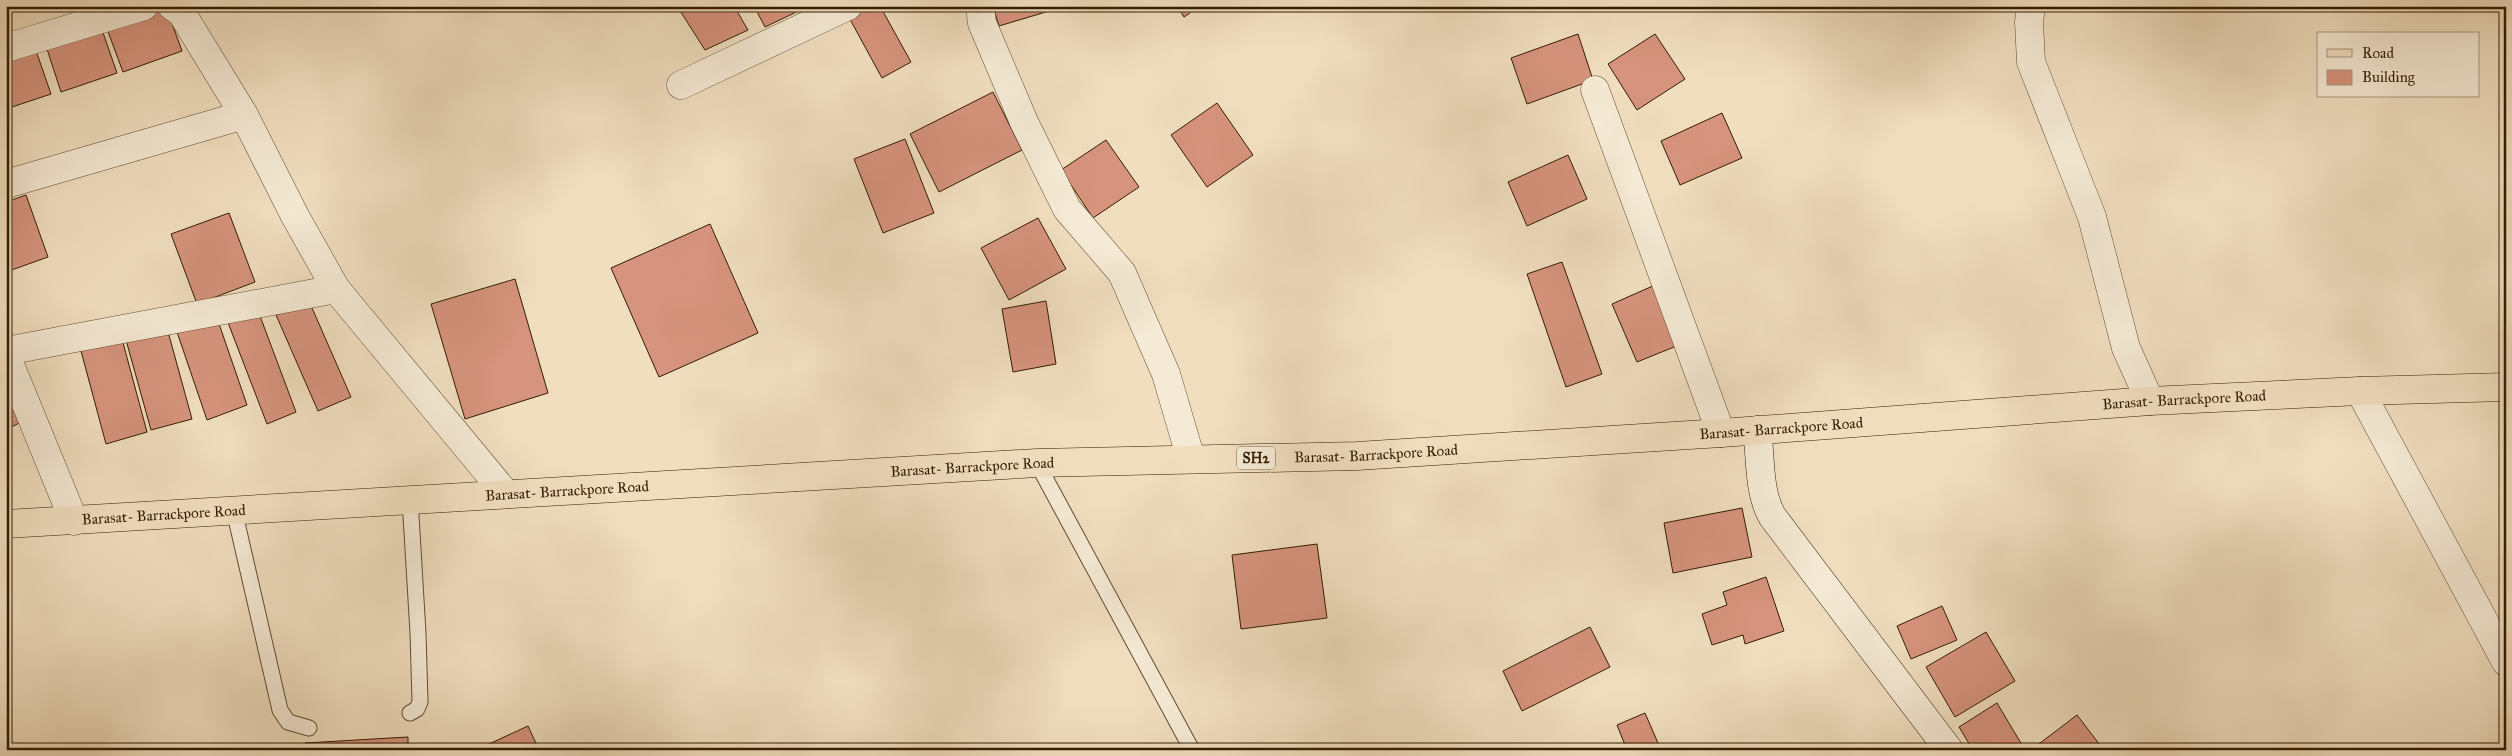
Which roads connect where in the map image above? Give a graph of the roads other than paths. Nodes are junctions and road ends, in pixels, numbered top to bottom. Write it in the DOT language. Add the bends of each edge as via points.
graph roads {
  1 [pos="144,6"];
  2 [pos="172,6"];
  3 [pos="848,6"];
  4 [pos="980,6"];
  5 [pos="2031,6"];
  6 [pos="6,48"];
  7 [pos="681,85"];
  8 [pos="1594,90"];
  9 [pos="244,115"];
  10 [pos="6,184"];
  11 [pos="336,289"];
  12 [pos="6,351"];
  13 [pos="6,355"];
  14 [pos="2506,387"];
  15 [pos="2360,391"];
  16 [pos="2150,401"];
  17 [pos="1758,430"];
  18 [pos="1721,433"];
  19 [pos="1191,459"];
  20 [pos="1037,463"];
  21 [pos="506,494"];
  22 [pos="410,499"];
  23 [pos="234,510"];
  24 [pos="74,521"];
  25 [pos="6,524"];
  26 [pos="2506,662"];
  27 [pos="410,713"];
  28 [pos="309,728"];
  29 [pos="1192,750"];
  30 [pos="1949,750"];
  1 -- 6 [label="street"];
  2 -- 9 [label="street" via="181,12"];
  3 -- 7 [label="street"];
  4 -- 19 [label="street" via="982,23 1024,122 1067,210 1122,273 1166,374"];
  5 -- 16 [label="street" via="2031,62 2092,216 2126,348"];
  8 -- 18 [label="street"];
  9 -- 10 [label="street"];
  9 -- 11 [label="street"];
  11 -- 12 [label="street"];
  11 -- 21 [label="street"];
  13 -- 24 [label="street"];
  14 -- 15 [label="main road, Barasat- Barrackpore Road / SH2"];
  15 -- 16 [label="main road, Barasat- Barrackpore Road / SH2"];
  15 -- 26 [label="street"];
  16 -- 17 [label="main road, Barasat- Barrackpore Road / SH2"];
  17 -- 18 [label="main road, Barasat- Barrackpore Road / SH2"];
  17 -- 30 [label="street" via="1763,489 1772,516"];
  18 -- 19 [label="main road, Barasat- Barrackpore Road / SH2" via="1357,456"];
  19 -- 20 [label="main road, Barasat- Barrackpore Road / SH2"];
  20 -- 21 [label="main road, Barasat- Barrackpore Road / SH2"];
  20 -- 29 [label="lane"];
  21 -- 22 [label="main road, Barasat- Barrackpore Road / SH2"];
  22 -- 23 [label="main road, Barasat- Barrackpore Road / SH2"];
  22 -- 27 [label="lane" via="420,702"];
  23 -- 24 [label="main road, Barasat- Barrackpore Road / SH2"];
  23 -- 28 [label="lane" via="280,710 288,722"];
  24 -- 25 [label="main road, Barasat- Barrackpore Road / SH2"];
}
